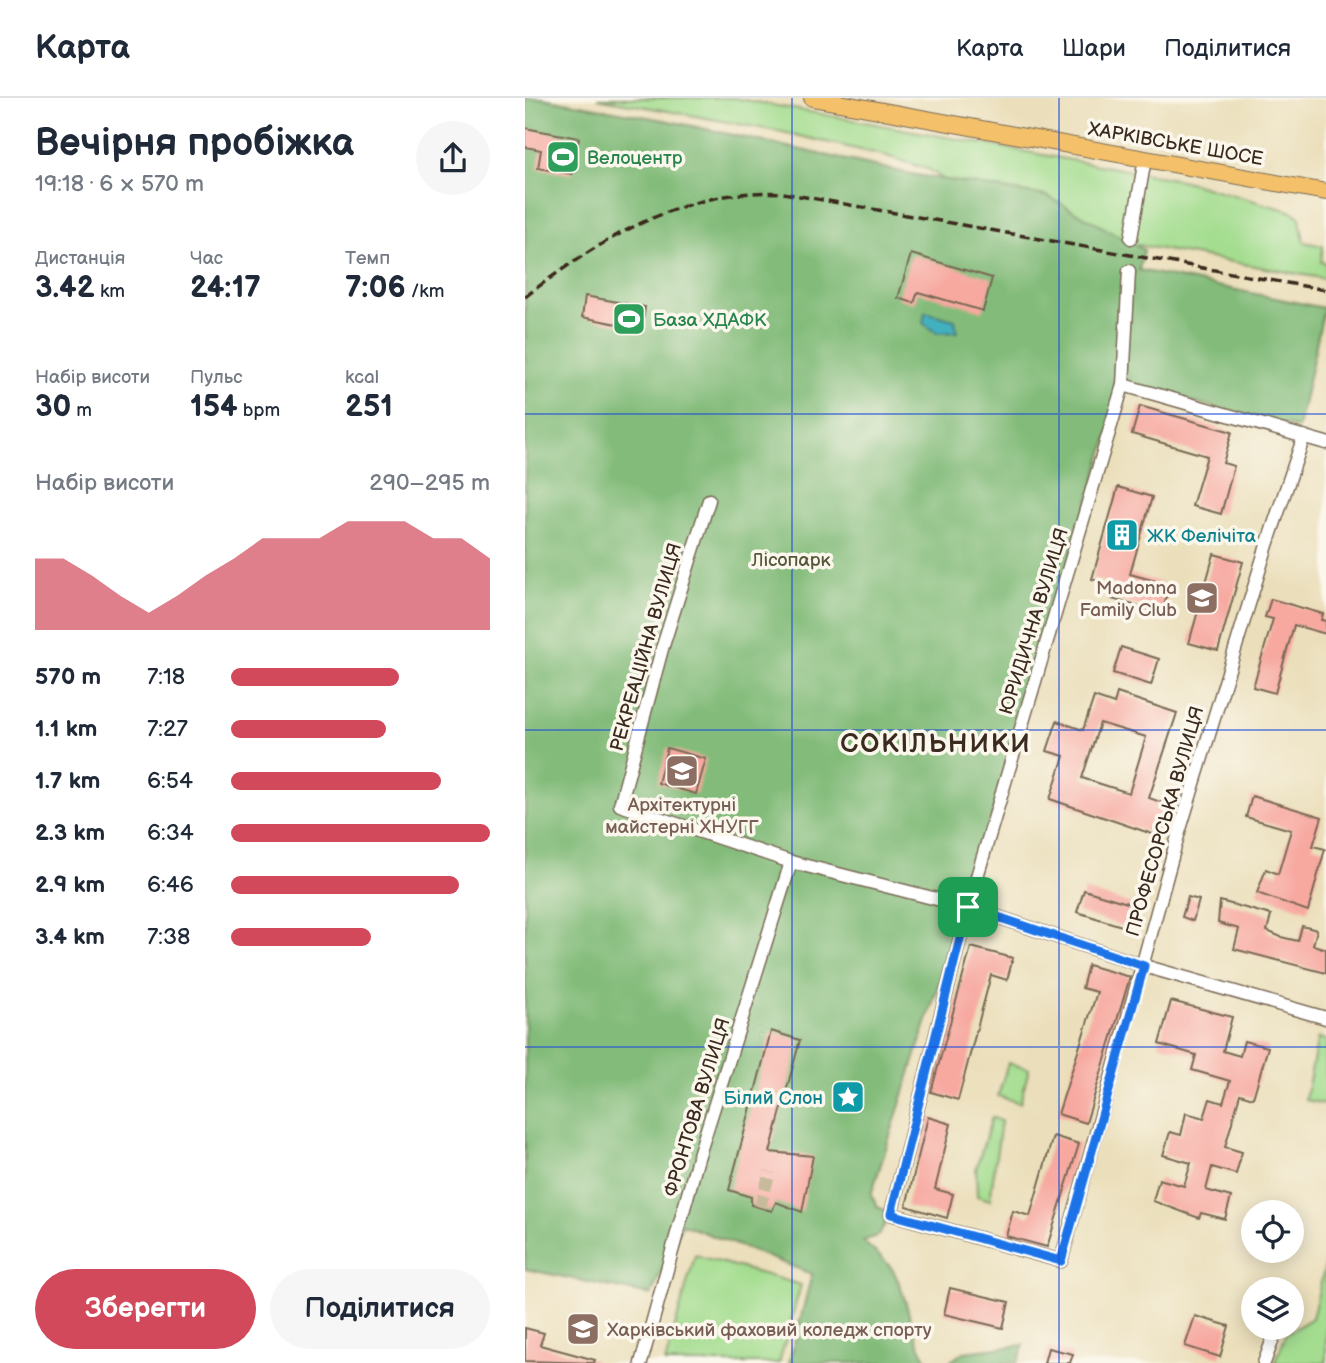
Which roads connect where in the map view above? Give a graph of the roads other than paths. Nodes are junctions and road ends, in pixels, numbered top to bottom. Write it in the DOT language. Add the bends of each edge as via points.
graph roads {
  1 [pos="812,98"];
  2 [pos="1146,159"];
  3 [pos="1326,192"];
  4 [pos="1131,238"];
  5 [pos="1129,271"];
  6 [pos="1123,384"];
  7 [pos="1304,436"];
  8 [pos="1326,443"];
  9 [pos="709,500"];
  10 [pos="790,862"];
  11 [pos="968,907"];
  12 [pos="1144,966"];
  13 [pos="1326,1018"];
  14 [pos="1061,1261"];
  15 [pos="1273,1340"];
  16 [pos="641,1363"];
  17 [pos="1264,1363"];
  1 -- 2 [label="main road, ХАРКІВСЬКЕ ШОСЕ"];
  2 -- 3 [label="main road, ХАРКІВСЬКЕ ШОСЕ"];
  2 -- 4 [label="street"];
  5 -- 6 [label="street, ЮРИДИЧНА ВУЛИЦЯ"];
  6 -- 7 [label="street"];
  6 -- 11 [label="street, ЮРИДИЧНА ВУЛИЦЯ"];
  7 -- 8 [label="street"];
  7 -- 12 [label="street, ПРОФЕСОРСЬКА ВУЛИЦЯ" via="1224,683"];
  9 -- 10 [label="street, РЕКРЕАЦІЙНА ВУЛИЦЯ" via="620,805"];
  10 -- 11 [label="street"];
  10 -- 16 [label="street, ФРОНТОВА ВУЛИЦЯ" via="698,1158"];
  11 -- 12 [label="street"];
  11 -- 14 [label="street, ЮРИДИЧНА ВУЛИЦЯ" via="891,1214"];
  12 -- 13 [label="street"];
  12 -- 14 [label="street, ПРОФЕСОРСЬКА ВУЛИЦЯ"];
  15 -- 17 [label="street"];
}
